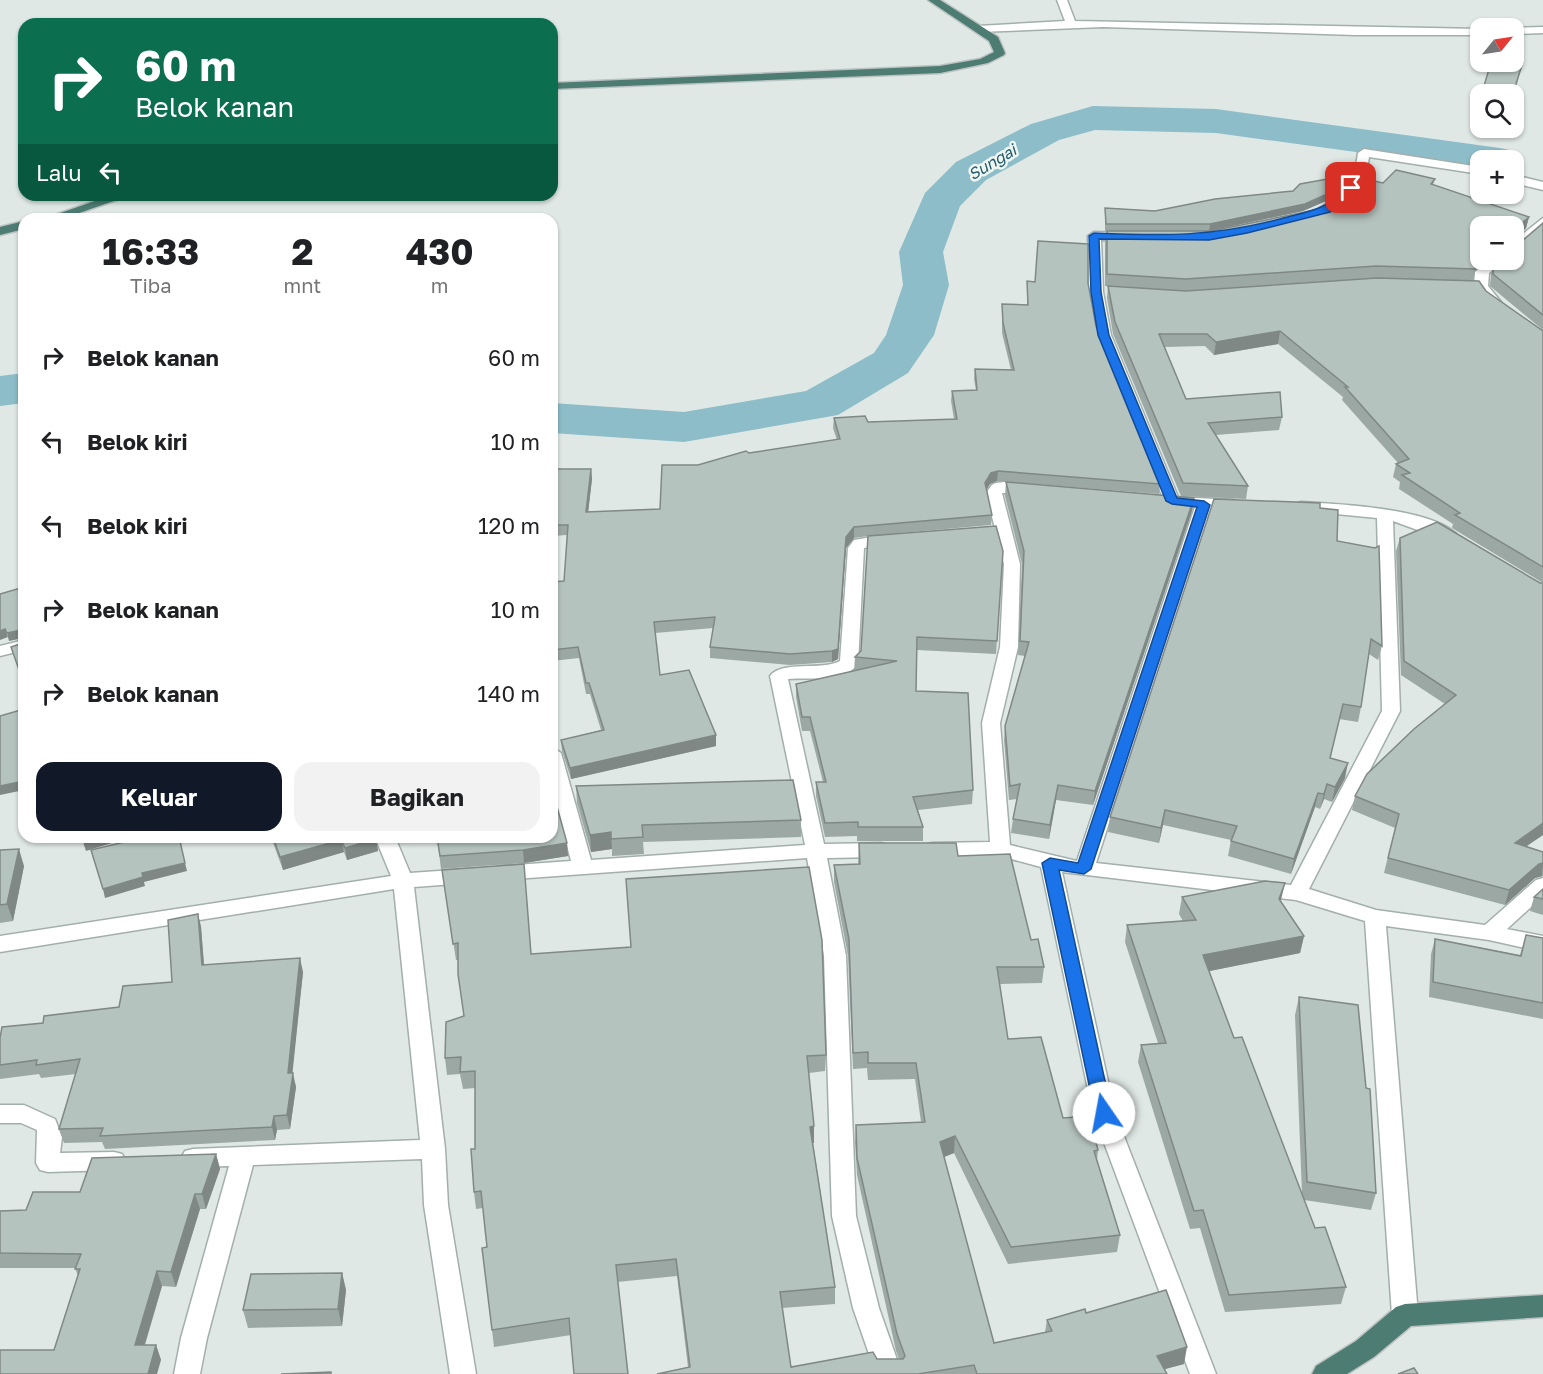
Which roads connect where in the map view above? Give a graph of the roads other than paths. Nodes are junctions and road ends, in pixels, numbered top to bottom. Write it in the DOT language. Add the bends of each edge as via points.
graph roads {
  1 [pos="933,0"];
  2 [pos="1062,0"];
  3 [pos="1071,23"];
  4 [pos="978,29"];
  5 [pos="1543,30"];
  6 [pos="1524,31"];
  7 [pos="1470,32"];
  8 [pos="558,86"];
  9 [pos="1470,169"];
  10 [pos="1524,181"];
  11 [pos="1543,186"];
  12 [pos="106,201"];
  13 [pos="68,213"];
  14 [pos="1308,216"];
  15 [pos="1543,222"];
  16 [pos="18,226"];
  17 [pos="0,231"];
  18 [pos="1141,238"];
  19 [pos="1524,238"];
  20 [pos="1485,270"];
  21 [pos="1507,312"];
  22 [pos="1042,490"];
  23 [pos="1148,499"];
  24 [pos="1172,501"];
  25 [pos="1204,505"];
  26 [pos="1251,506"];
  27 [pos="1287,506"];
  28 [pos="1385,513"];
  29 [pos="1002,531"];
  30 [pos="980,532"];
  31 [pos="913,537"];
  32 [pos="1462,543"];
  33 [pos="18,646"];
  34 [pos="0,651"];
  35 [pos="558,775"];
  36 [pos="387,843"];
  37 [pos="1000,849"];
  38 [pos="816,851"];
  39 [pos="1050,863"];
  40 [pos="583,867"];
  41 [pos="1084,869"];
  42 [pos="403,881"];
  43 [pos="1543,885"];
  44 [pos="1297,893"];
  45 [pos="1375,917"];
  46 [pos="1489,933"];
  47 [pos="0,944"];
  48 [pos="1543,944"];
  49 [pos="0,1114"];
  50 [pos="433,1149"];
  51 [pos="244,1156"];
  52 [pos="175,1159"];
  53 [pos="140,1160"];
  54 [pos="1543,1306"];
  55 [pos="1406,1315"];
  56 [pos="187,1374"];
  57 [pos="463,1374"];
  58 [pos="889,1374"];
  59 [pos="1203,1374"];
  60 [pos="1325,1374"];
  1 -- 4 [label="highway"];
  2 -- 3 [label="street"];
  3 -- 4 [label="street"];
  3 -- 7 [label="street"];
  4 -- 8 [label="highway" via="994,39 1000,53 972,66 624,86"];
  5 -- 6 [label="street"];
  9 -- 14 [label="street" via="1364,153 1363,170 1340,202"];
  10 -- 11 [label="street"];
  12 -- 13 [label="highway"];
  15 -- 19 [label="street"];
  16 -- 17 [label="highway"];
  18 -- 24 [label="street" via="1094,236 1104,335"];
  20 -- 21 [label="street" via="1475,287"];
  22 -- 29 [label="street" via="998,488 994,493"];
  23 -- 24 [label="street"];
  24 -- 25 [label="street"];
  25 -- 26 [label="street"];
  25 -- 41 [label="street"];
  27 -- 28 [label="street"];
  28 -- 32 [label="street" via="1431,525"];
  28 -- 44 [label="street" via="1391,711"];
  29 -- 30 [label="street"];
  29 -- 37 [label="street" via="1012,564 1010,647 991,723"];
  31 -- 38 [label="street" via="869,540 856,548 849,664 835,671 779,676"];
  33 -- 34 [label="street"];
  35 -- 40 [label="street"];
  36 -- 42 [label="street"];
  37 -- 38 [label="street"];
  37 -- 39 [label="street"];
  38 -- 40 [label="street"];
  38 -- 58 [label="street" via="835,956 844,1216 866,1308"];
  39 -- 41 [label="street"];
  39 -- 59 [label="street" via="1104,1113"];
  40 -- 42 [label="street"];
  41 -- 44 [label="street"];
  42 -- 47 [label="street"];
  42 -- 50 [label="street"];
  43 -- 46 [label="street"];
  44 -- 45 [label="street"];
  45 -- 46 [label="street"];
  45 -- 55 [label="street"];
  46 -- 48 [label="street"];
  49 -- 53 [label="street" via="24,1114 47,1125 48,1163"];
  50 -- 51 [label="street"];
  50 -- 57 [label="street" via="436,1204"];
  51 -- 52 [label="street"];
  51 -- 56 [label="street"];
  54 -- 55 [label="highway"];
  55 -- 60 [label="highway" via="1365,1349"];
}
